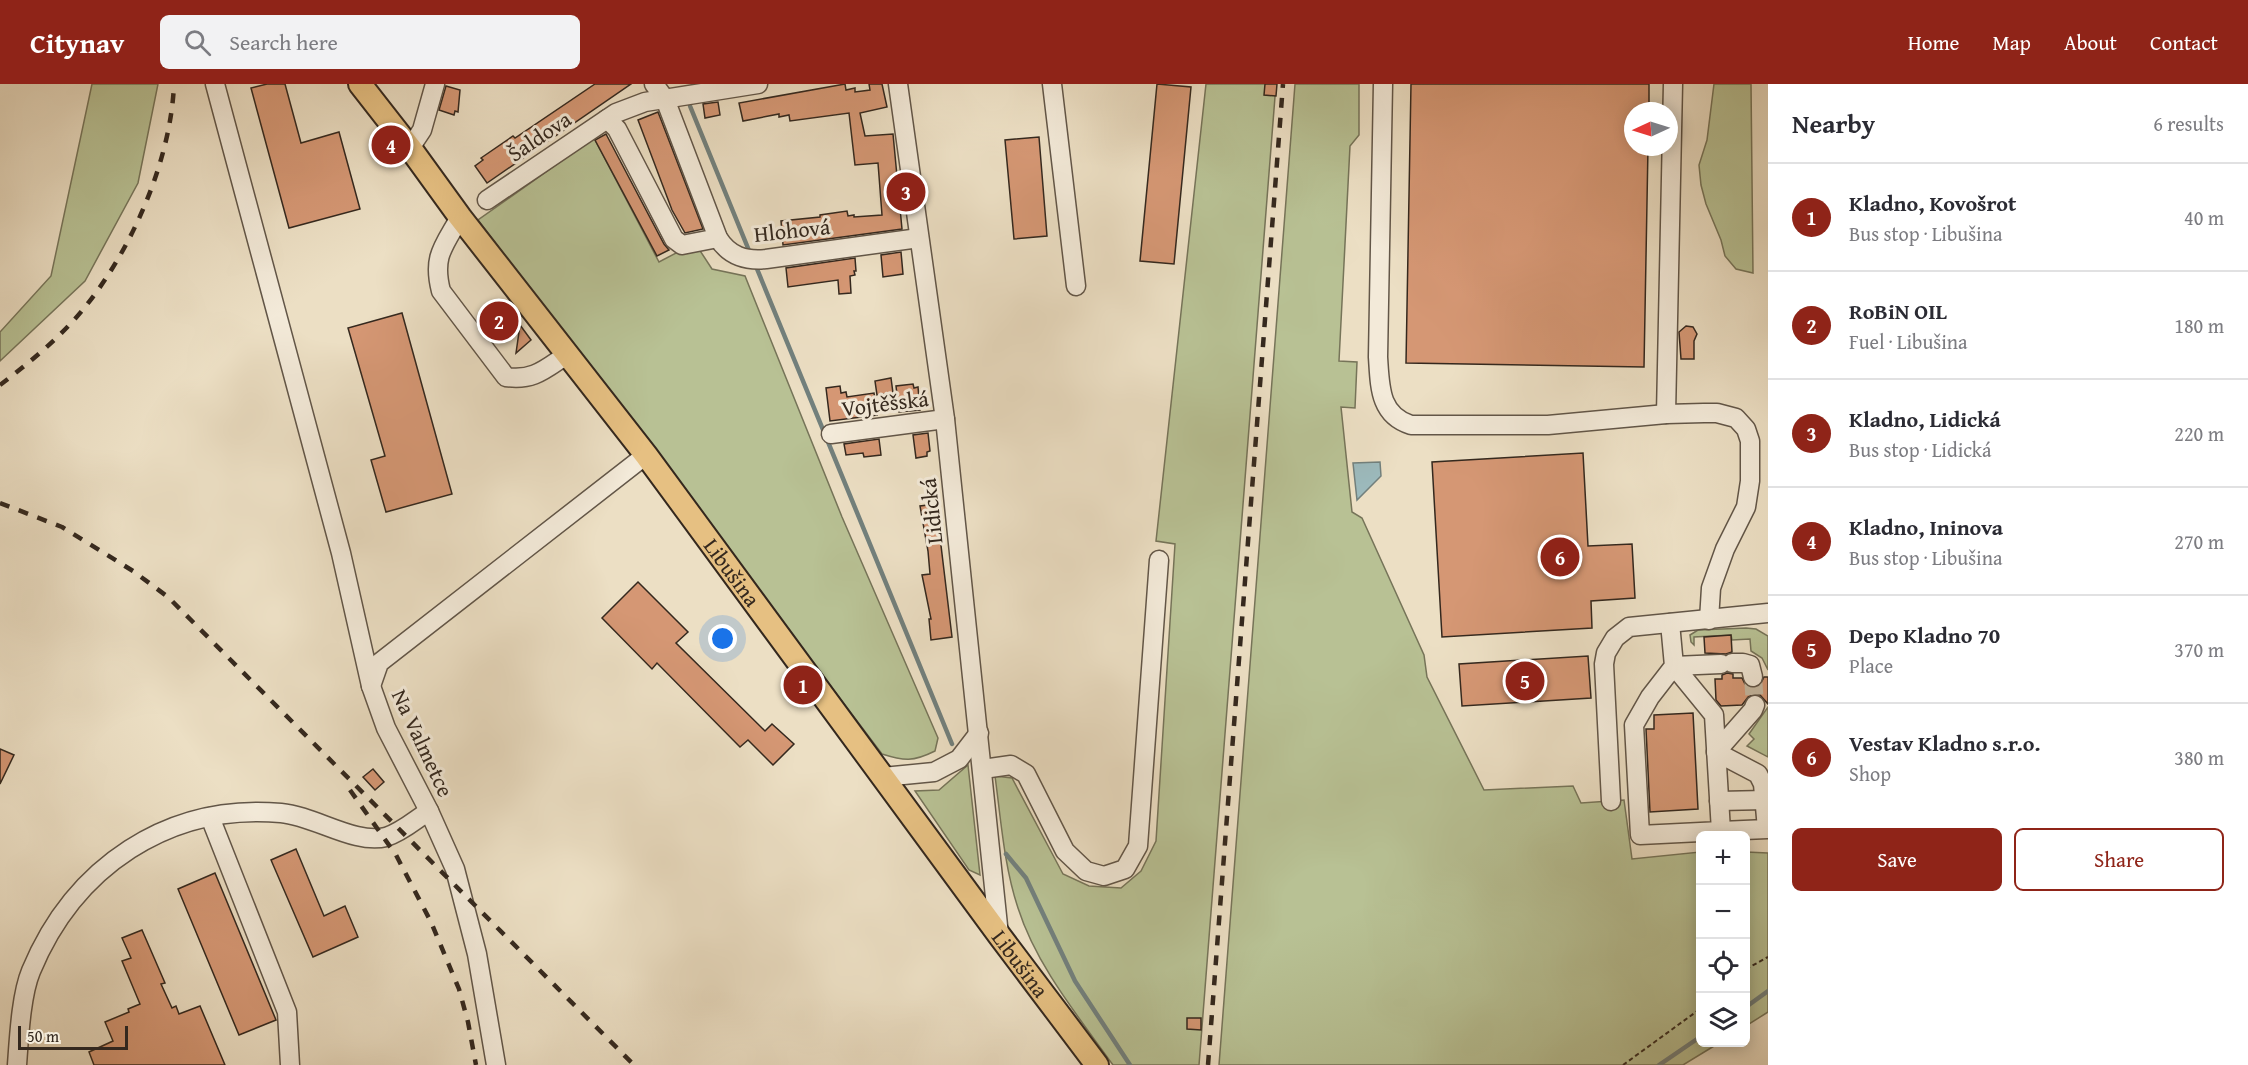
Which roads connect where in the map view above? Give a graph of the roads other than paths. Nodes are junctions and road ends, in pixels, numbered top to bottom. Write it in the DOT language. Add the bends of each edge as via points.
graph roads {
  1 [pos="215,84"];
  2 [pos="360,84"];
  3 [pos="435,84"];
  4 [pos="654,84"];
  5 [pos="758,84"];
  6 [pos="898,84"];
  7 [pos="1052,84"];
  8 [pos="1383,84"];
  9 [pos="1672,84"];
  10 [pos="665,99"];
  11 [pos="607,118"];
  12 [pos="410,148"];
  13 [pos="487,200"];
  14 [pos="460,217"];
  15 [pos="718,238"];
  16 [pos="919,238"];
  17 [pos="1076,286"];
  18 [pos="568,354"];
  19 [pos="1666,414"];
  20 [pos="945,419"];
  21 [pos="831,434"];
  22 [pos="646,455"];
  23 [pos="1160,560"];
  24 [pos="1768,613"];
  25 [pos="1708,620"];
  26 [pos="1671,623"];
  27 [pos="1674,666"];
  28 [pos="1754,677"];
  29 [pos="371,686"];
  30 [pos="1755,705"];
  31 [pos="979,733"];
  32 [pos="1716,752"];
  33 [pos="983,769"];
  34 [pos="884,777"];
  35 [pos="1765,800"];
  36 [pos="1611,801"];
  37 [pos="1719,801"];
  38 [pos="429,811"];
  39 [pos="210,817"];
  40 [pos="1721,831"];
  41 [pos="1696,833"];
  42 [pos="999,935"];
  43 [pos="17,1065"];
  44 [pos="290,1065"];
  45 [pos="496,1065"];
  46 [pos="1097,1065"];
  1 -- 29 [label="street" via="341,554"];
  2 -- 12 [label="main road, Libušina"];
  3 -- 12 [label="street" via="422,130"];
  4 -- 10 [label="street, Hlohová"];
  5 -- 10 [label="street, Šaldova"];
  6 -- 16 [label="street, Lidická"];
  7 -- 17 [label="street"];
  8 -- 19 [label="street" via="1378,357 1386,407 1398,421 1411,425 1548,425"];
  9 -- 19 [label="street"];
  10 -- 11 [label="street, Šaldova" via="645,102"];
  10 -- 15 [label="street, Hlohová"];
  11 -- 13 [label="street, Šaldova"];
  11 -- 15 [label="street" via="617,129 674,239 682,245"];
  12 -- 14 [label="main road, Libušina"];
  14 -- 18 [label="main road, Libušina"];
  14 -- 18 [label="street" via="437,259 436,274 441,291 506,377 521,379 535,375"];
  15 -- 16 [label="street, Hlohová" via="725,249 751,259"];
  16 -- 20 [label="street, Lidická"];
  18 -- 22 [label="main road, Libušina"];
  19 -- 25 [label="street" via="1717,413 1736,418 1750,441 1746,507 1711,588"];
  20 -- 21 [label="street, Vojtěšská"];
  20 -- 31 [label="street, Lidická"];
  22 -- 29 [label="street, Na Valmetce" via="379,663"];
  22 -- 34 [label="main road, Libušina"];
  23 -- 33 [label="street" via="1138,846 1125,868 1104,876 1086,871 1065,851 1026,774 1011,765"];
  24 -- 25 [label="street"];
  25 -- 26 [label="street"];
  26 -- 27 [label="street"];
  26 -- 36 [label="street" via="1625,629 1606,653"];
  27 -- 28 [label="street" via="1743,663 1750,665"];
  27 -- 32 [label="street" via="1714,715"];
  27 -- 41 [label="street" via="1634,725 1640,836"];
  29 -- 38 [label="street, Na Valmetce" via="386,728"];
  30 -- 32 [label="street"];
  31 -- 33 [label="street, Lidická"];
  31 -- 34 [label="street" via="959,759 934,772"];
  32 -- 35 [label="street" via="1758,774"];
  32 -- 37 [label="street"];
  33 -- 42 [label="street, Lidická"];
  34 -- 42 [label="main road, Libušina"];
  35 -- 37 [label="street"];
  35 -- 40 [label="street" via="1767,829"];
  37 -- 40 [label="street"];
  38 -- 39 [label="street" via="385,837 354,836 309,818 282,813"];
  38 -- 45 [label="street, Na Valmetce" via="462,893"];
  39 -- 43 [label="street" via="158,832 123,853 77,895 57,921 30,973"];
  39 -- 44 [label="street" via="287,1012"];
  42 -- 46 [label="main road, Libušina"];
}
